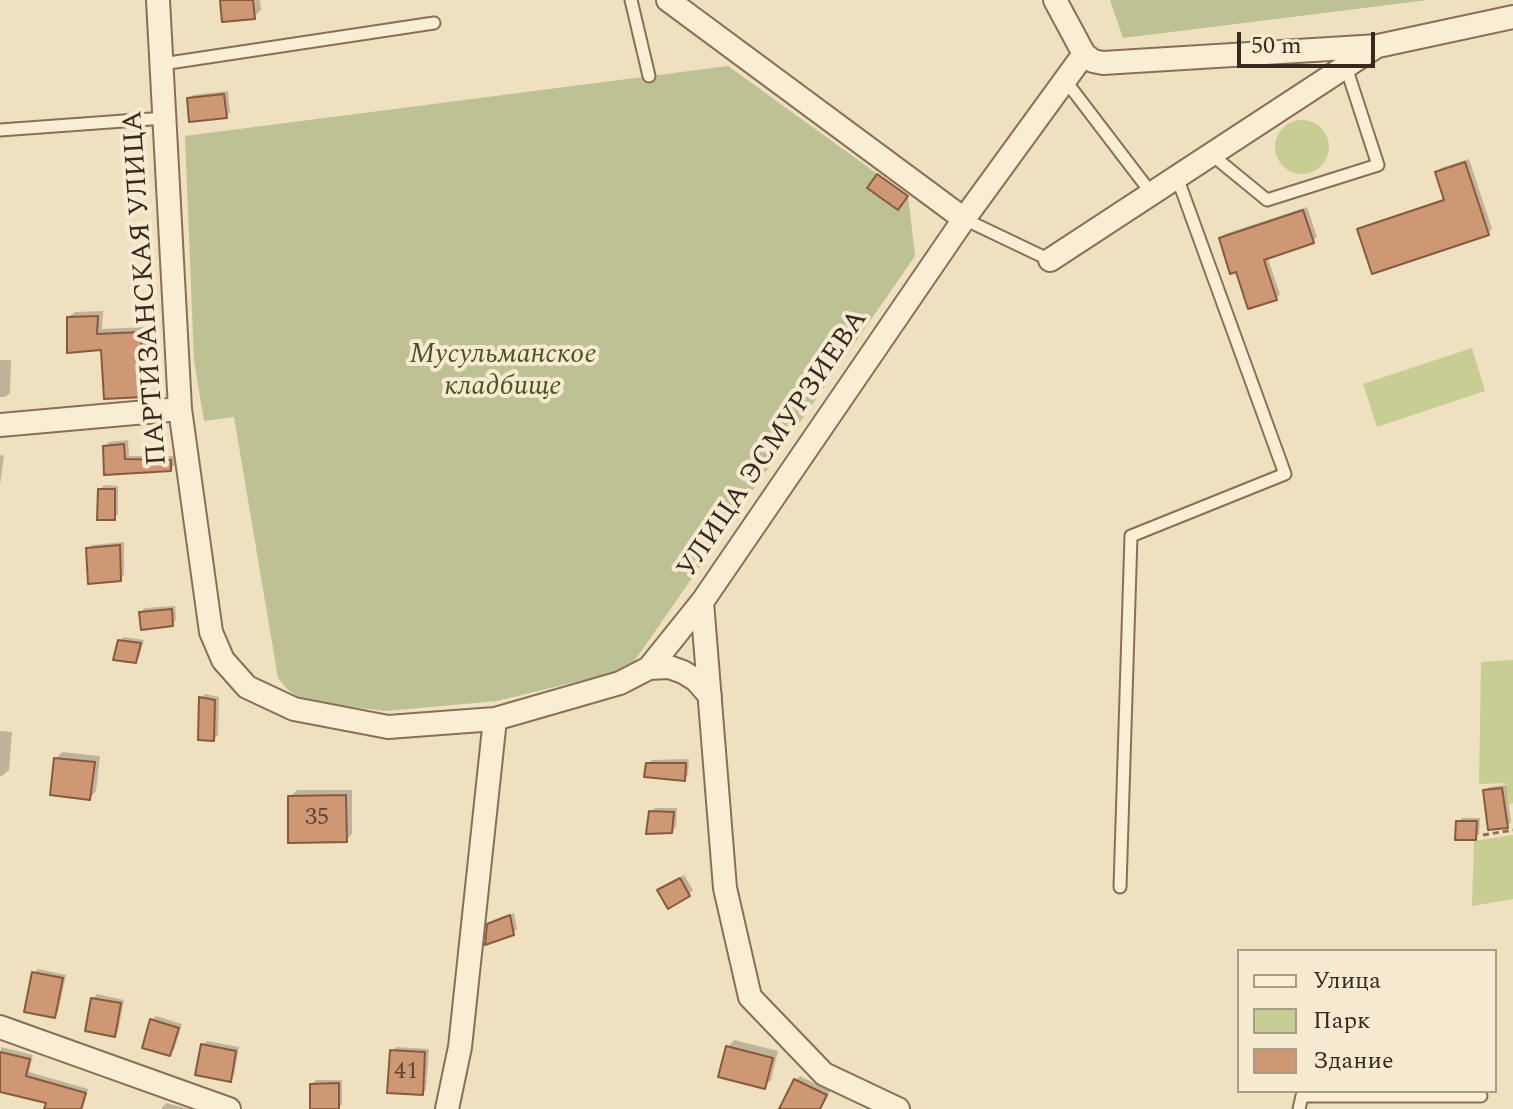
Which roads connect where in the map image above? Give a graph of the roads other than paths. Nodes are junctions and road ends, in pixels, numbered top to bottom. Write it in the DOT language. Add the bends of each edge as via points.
graph roads {
  1 [pos="158,0"];
  2 [pos="631,0"];
  3 [pos="668,0"];
  4 [pos="1055,0"];
  5 [pos="1513,17"];
  6 [pos="434,23"];
  7 [pos="1378,46"];
  8 [pos="1084,54"];
  9 [pos="162,64"];
  10 [pos="1346,67"];
  11 [pos="649,76"];
  12 [pos="1065,80"];
  13 [pos="166,118"];
  14 [pos="0,130"];
  15 [pos="1212,155"];
  16 [pos="1177,177"];
  17 [pos="1152,194"];
  18 [pos="964,219"];
  19 [pos="1050,260"];
  20 [pos="180,409"];
  21 [pos="0,425"];
  22 [pos="702,602"];
  23 [pos="649,668"];
  24 [pos="710,696"];
  25 [pos="495,719"];
  26 [pos="1120,887"];
  27 [pos="0,1027"];
  28 [pos="1481,1096"];
  29 [pos="229,1109"];
  30 [pos="447,1109"];
  31 [pos="898,1109"];
  32 [pos="1299,1109"];
  1 -- 9 [label="street, ПАРТИЗАНСКАЯ УЛИЦА"];
  2 -- 11 [label="lane"];
  3 -- 18 [label="street"];
  4 -- 8 [label="street"];
  5 -- 7 [label="street"];
  6 -- 9 [label="lane"];
  7 -- 8 [label="street" via="1103,63"];
  7 -- 10 [label="street"];
  8 -- 12 [label="street, УЛИЦА ЭСМУРЗИЕВА"];
  9 -- 13 [label="street, ПАРТИЗАНСКАЯ УЛИЦА"];
  10 -- 15 [label="street"];
  10 -- 15 [label="lane" via="1378,165 1267,200"];
  12 -- 17 [label="lane"];
  12 -- 18 [label="street, УЛИЦА ЭСМУРЗИЕВА"];
  13 -- 14 [label="lane"];
  13 -- 20 [label="street, ПАРТИЗАНСКАЯ УЛИЦА"];
  15 -- 16 [label="street"];
  16 -- 17 [label="street"];
  16 -- 26 [label="lane" via="1285,474 1131,536"];
  17 -- 19 [label="street"];
  18 -- 19 [label="lane"];
  18 -- 22 [label="street, УЛИЦА ЭСМУРЗИЕВА"];
  20 -- 21 [label="street"];
  20 -- 25 [label="street, ПАРТИЗАНСКАЯ УЛИЦА" via="211,632 223,660 247,687 294,709 388,727"];
  22 -- 23 [label="street"];
  22 -- 24 [label="street, УЛИЦА ЭСМУРЗИЕВА"];
  23 -- 24 [label="street" via="683,672"];
  23 -- 25 [label="street, ПАРТИЗАНСКАЯ УЛИЦА" via="620,683"];
  24 -- 31 [label="street, УЛИЦА ЭСМУРЗИЕВА" via="725,888 750,997 824,1074"];
  25 -- 30 [label="street" via="460,1047"];
  27 -- 29 [label="street"];
  28 -- 32 [label="lane" via="1302,1096"];
}
